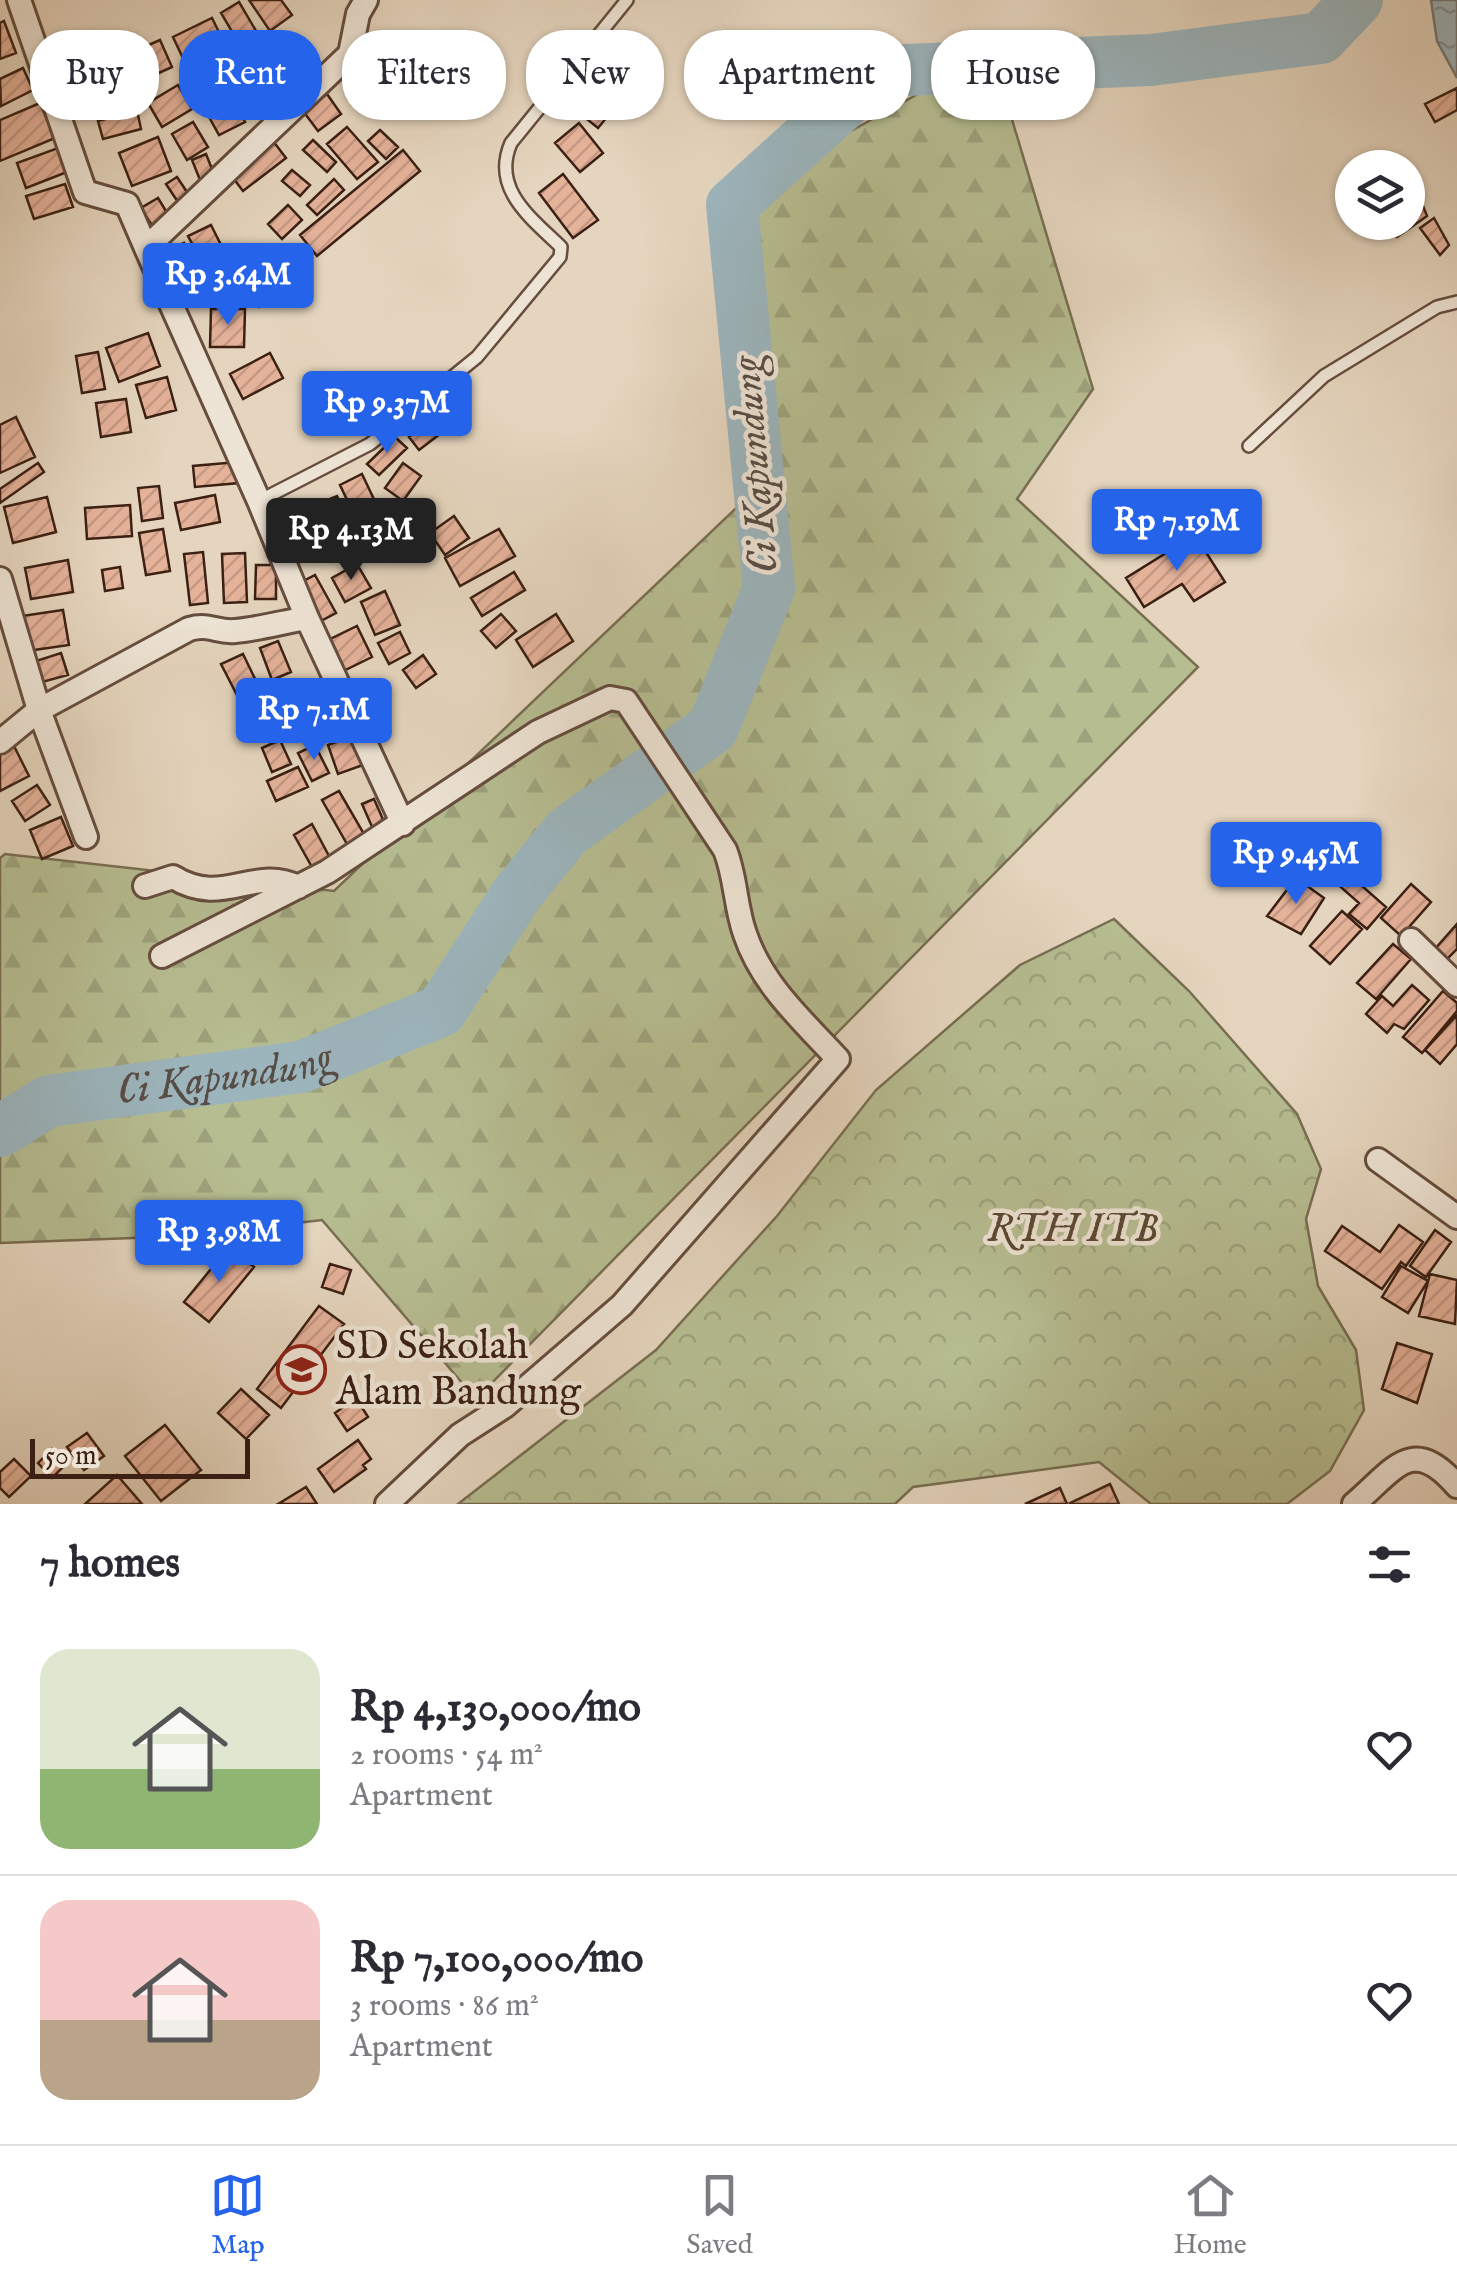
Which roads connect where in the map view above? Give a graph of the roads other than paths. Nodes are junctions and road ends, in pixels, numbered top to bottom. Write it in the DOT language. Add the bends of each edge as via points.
graph roads {
  1 [pos="17,0"];
  2 [pos="366,0"];
  3 [pos="627,0"];
  4 [pos="0,6"];
  5 [pos="146,248"];
  6 [pos="1457,302"];
  7 [pos="1249,446"];
  8 [pos="259,501"];
  9 [pos="0,579"];
  10 [pos="307,618"];
  11 [pos="39,710"];
  12 [pos="0,742"];
  13 [pos="403,824"];
  14 [pos="86,837"];
  15 [pos="145,886"];
  16 [pos="298,887"];
  17 [pos="1411,940"];
  18 [pos="162,956"];
  19 [pos="1457,985"];
  20 [pos="1378,1160"];
  21 [pos="1457,1216"];
  22 [pos="1457,1486"];
  23 [pos="387,1504"];
  24 [pos="1354,1504"];
  1 -- 4 [label="street"];
  1 -- 5 [label="street" via="85,192 128,204"];
  2 -- 5 [label="street" via="350,54"];
  3 -- 8 [label="lane" via="507,153 514,202 561,246 560,257 477,357 370,444"];
  5 -- 8 [label="street"];
  6 -- 7 [label="lane" via="1324,376"];
  8 -- 10 [label="street"];
  9 -- 11 [label="street"];
  10 -- 11 [label="street" via="230,632 189,628"];
  10 -- 13 [label="street"];
  11 -- 12 [label="street"];
  11 -- 14 [label="street"];
  13 -- 16 [label="street"];
  13 -- 23 [label="street" via="538,732 610,698 626,701 725,850 745,936 767,982 838,1059 622,1305"];
  15 -- 16 [label="street" via="173,877 206,890 264,880"];
  16 -- 18 [label="street"];
  17 -- 19 [label="street"];
  20 -- 21 [label="street"];
  22 -- 24 [label="street" via="1432,1462 1407,1460"];
}
